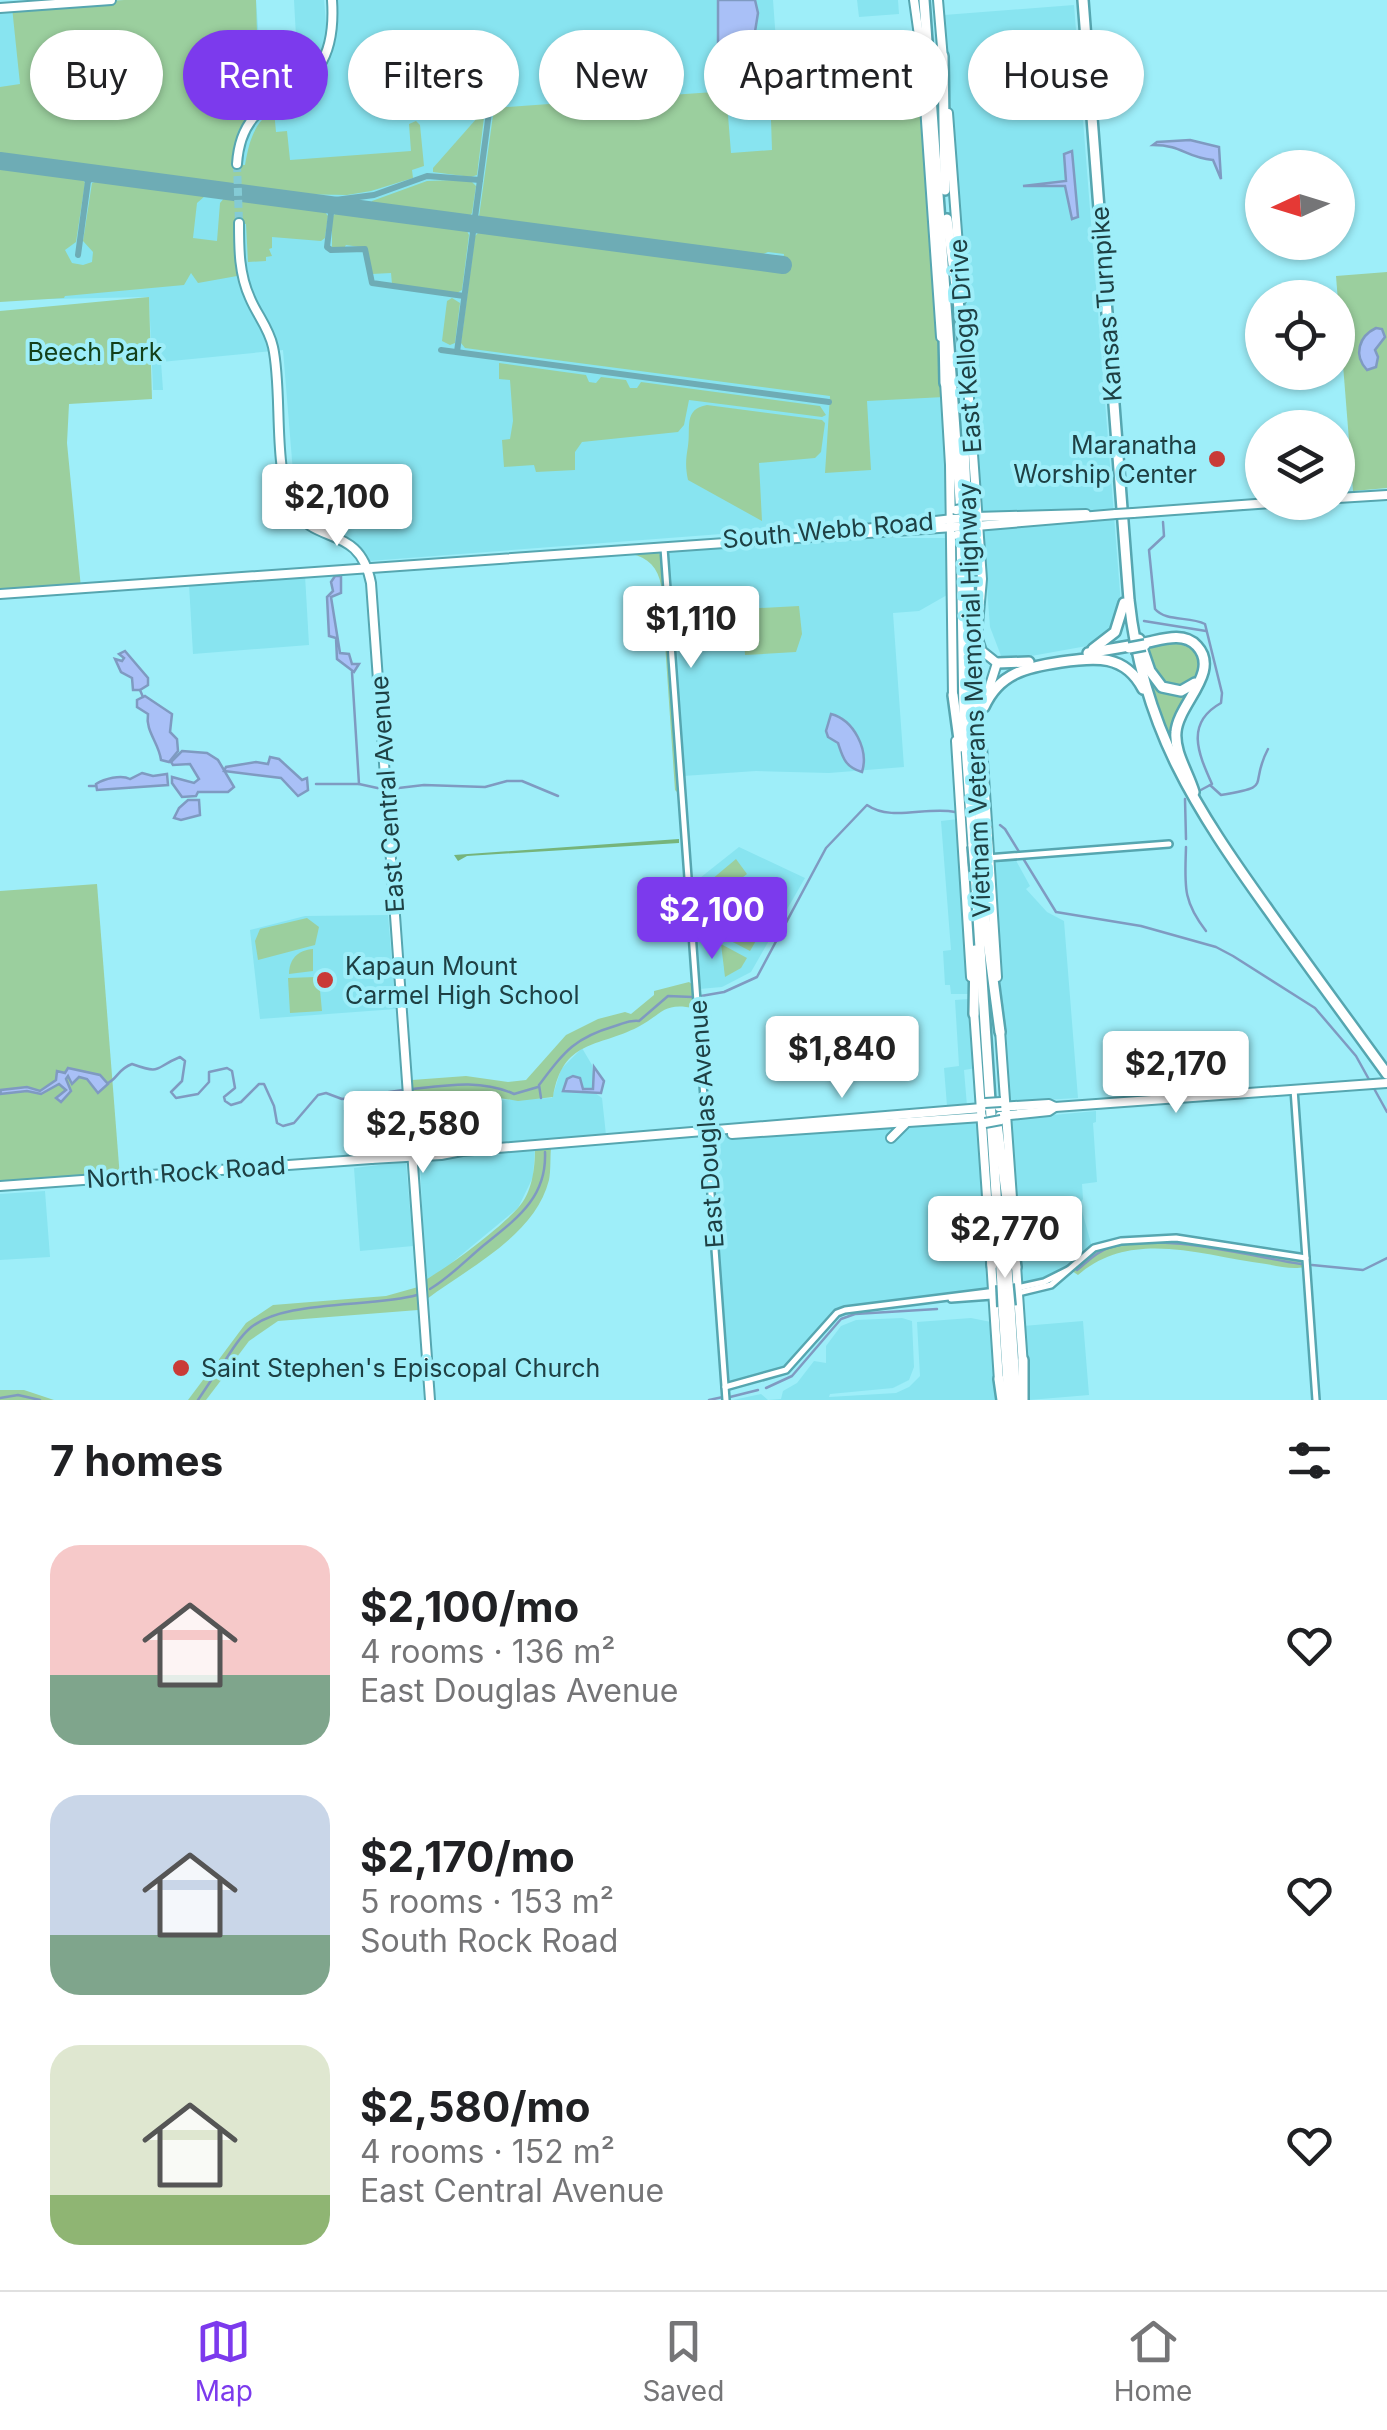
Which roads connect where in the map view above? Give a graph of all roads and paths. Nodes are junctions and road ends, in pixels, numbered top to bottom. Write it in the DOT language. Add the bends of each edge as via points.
graph roads {
  1 [pos="59,0"];
  2 [pos="111,0"];
  3 [pos="329,0"];
  4 [pos="914,0"];
  5 [pos="926,0"];
  6 [pos="938,0"];
  7 [pos="1085,0"];
  8 [pos="0,6"];
  9 [pos="919,30"];
  10 [pos="941,30"];
  11 [pos="926,120"];
  12 [pos="932,120"];
  13 [pos="943,120"];
  14 [pos="948,120"];
  15 [pos="240,165"];
  16 [pos="942,191"];
  17 [pos="944,221"];
  18 [pos="241,223"];
  19 [pos="966,360"];
  20 [pos="945,383"];
  21 [pos="1387,495"];
  22 [pos="1355,497"];
  23 [pos="1245,505"];
  24 [pos="953,520"];
  25 [pos="975,521"];
  26 [pos="1124,545"];
  27 [pos="663,548"];
  28 [pos="468,561"];
  29 [pos="365,568"];
  30 [pos="380,570"];
  31 [pos="372,591"];
  32 [pos="0,594"];
  33 [pos="372,606"];
  34 [pos="977,633"];
  35 [pos="1142,641"];
  36 [pos="1078,657"];
  37 [pos="997,663"];
  38 [pos="953,695"];
  39 [pos="984,707"];
  40 [pos="1154,715"];
  41 [pos="1194,792"];
  42 [pos="976,844"];
  43 [pos="1169,844"];
  44 [pos="988,858"];
  45 [pos="964,859"];
  46 [pos="978,874"];
  47 [pos="981,893"];
  48 [pos="974,1014"];
  49 [pos="1000,1032"];
  50 [pos="1387,1066"];
  51 [pos="1387,1074"];
  52 [pos="1387,1083"];
  53 [pos="1294,1089"];
  54 [pos="993,1113"];
  55 [pos="910,1119"];
  56 [pos="896,1123"];
  57 [pos="882,1124"];
  58 [pos="706,1133"];
  59 [pos="890,1135"];
  60 [pos="414,1155"];
  61 [pos="0,1186"];
  62 [pos="1306,1258"];
  63 [pos="992,1265"];
  64 [pos="1016,1267"];
  65 [pos="1006,1289"];
  66 [pos="1007,1307"];
  67 [pos="1023,1360"];
  68 [pos="999,1379"];
  69 [pos="725,1387"];
  70 [pos="430,1400"];
  71 [pos="726,1400"];
  72 [pos="1001,1400"];
  73 [pos="1019,1400"];
  74 [pos="1316,1400"];
  1 -- 8 [label="main road"];
  2 -- 8 [label="main road"];
  3 -- 15 [label="main road" via="327,54 299,88 259,109 246,126"];
  4 -- 9 [label="main road, East Kellogg Drive"];
  5 -- 16 [label="highway, Vietnam Veterans Memorial Highway"];
  6 -- 10 [label="main road, East Kellogg Drive"];
  7 -- 26 [label="highway, Kansas Turnpike"];
  7 -- 35 [label="highway, Kansas Turnpike"];
  11 -- 20 [label="main road, East Kellogg Drive"];
  12 -- 16 [label="highway"];
  13 -- 16 [label="highway"];
  14 -- 19 [label="main road, East Kellogg Drive"];
  16 -- 17 [label="highway, Vietnam Veterans Memorial Highway"];
  17 -- 19 [label="highway"];
  17 -- 20 [label="highway"];
  17 -- 42 [label="highway, Vietnam Veterans Memorial Highway" via="967,504"];
  18 -- 29 [label="main road" via="248,293 274,348 288,496 312,527 348,542"];
  19 -- 25 [label="main road, East Kellogg Drive"];
  20 -- 24 [label="main road, East Kellogg Drive"];
  21 -- 22 [label="main road"];
  23 -- 25 [label="main road, bridge"];
  24 -- 25 [label="main road, bridge"];
  24 -- 25 [label="main road, bridge"];
  24 -- 27 [label="main road, South Webb Road"];
  24 -- 38 [label="main road"];
  25 -- 34 [label="main road, East Kellogg Drive" via="982,592"];
  26 -- 36 [label="highway" via="1121,621 1108,641"];
  26 -- 40 [label="highway, Kansas Turnpike" via="1134,640"];
  27 -- 28 [label="main road, South Webb Road"];
  27 -- 58 [label="street, East Douglas Avenue"];
  28 -- 29 [label="main road"];
  28 -- 30 [label="main road"];
  29 -- 30 [label="main road"];
  29 -- 31 [label="main road, East Central Avenue"];
  29 -- 32 [label="main road"];
  29 -- 33 [label="main road, East Central Avenue"];
  30 -- 31 [label="main road"];
  31 -- 33 [label="main road, East Central Avenue"];
  33 -- 60 [label="main road, East Central Avenue"];
  34 -- 37 [label="main road" via="982,651"];
  34 -- 42 [label="highway"];
  35 -- 35 [label="highway" via="1191,644 1202,662 1195,683 1182,691 1158,684"];
  35 -- 36 [label="highway, bridge"];
  35 -- 41 [label="highway, Kansas Turnpike" via="1158,710"];
  35 -- 41 [label="highway" via="1182,638 1204,658 1176,728"];
  36 -- 37 [label="highway"];
  36 -- 39 [label="highway" via="1015,672"];
  36 -- 40 [label="highway" via="1124,666"];
  37 -- 39 [label="main road"];
  38 -- 42 [label="highway"];
  39 -- 42 [label="main road"];
  40 -- 51 [label="highway, Kansas Turnpike" via="1212,831"];
  41 -- 50 [label="highway, Kansas Turnpike"];
  42 -- 44 [label="main road"];
  42 -- 45 [label="main road"];
  42 -- 46 [label="highway, Vietnam Veterans Memorial Highway, bridge"];
  43 -- 44 [label="street"];
  44 -- 45 [label="street"];
  44 -- 46 [label="main road"];
  45 -- 46 [label="main road"];
  46 -- 47 [label="highway, Vietnam Veterans Memorial Highway"];
  46 -- 48 [label="highway"];
  46 -- 49 [label="main road"];
  46 -- 54 [label="highway, Vietnam Veterans Memorial Highway"];
  47 -- 49 [label="highway"];
  47 -- 54 [label="highway, Vietnam Veterans Memorial Highway"];
  48 -- 54 [label="main road"];
  49 -- 54 [label="main road"];
  52 -- 53 [label="main road"];
  53 -- 54 [label="main road"];
  53 -- 62 [label="street"];
  54 -- 55 [label="main road"];
  54 -- 63 [label="highway"];
  54 -- 64 [label="highway"];
  54 -- 65 [label="highway, Vietnam Veterans Memorial Highway"];
  55 -- 56 [label="main road"];
  55 -- 58 [label="main road"];
  55 -- 59 [label="main road"];
  56 -- 57 [label="main road"];
  56 -- 59 [label="main road"];
  57 -- 58 [label="main road"];
  57 -- 59 [label="main road"];
  58 -- 60 [label="main road, North Rock Road"];
  58 -- 69 [label="street, East Douglas Avenue"];
  60 -- 61 [label="main road, North Rock Road"];
  60 -- 70 [label="main road, East Central Avenue"];
  62 -- 65 [label="street" via="1192,1240 1122,1241 1094,1248 1051,1285"];
  62 -- 74 [label="street"];
  63 -- 65 [label="main road"];
  64 -- 65 [label="main road"];
  65 -- 66 [label="highway, Vietnam Veterans Memorial Highway, bridge"];
  65 -- 66 [label="main road"];
  65 -- 69 [label="street" via="845,1310 786,1370"];
  66 -- 67 [label="main road"];
  66 -- 68 [label="main road"];
  66 -- 73 [label="highway, Vietnam Veterans Memorial Highway"];
  67 -- 73 [label="highway"];
  68 -- 72 [label="highway"];
  69 -- 71 [label="street, East Douglas Avenue"];
}
